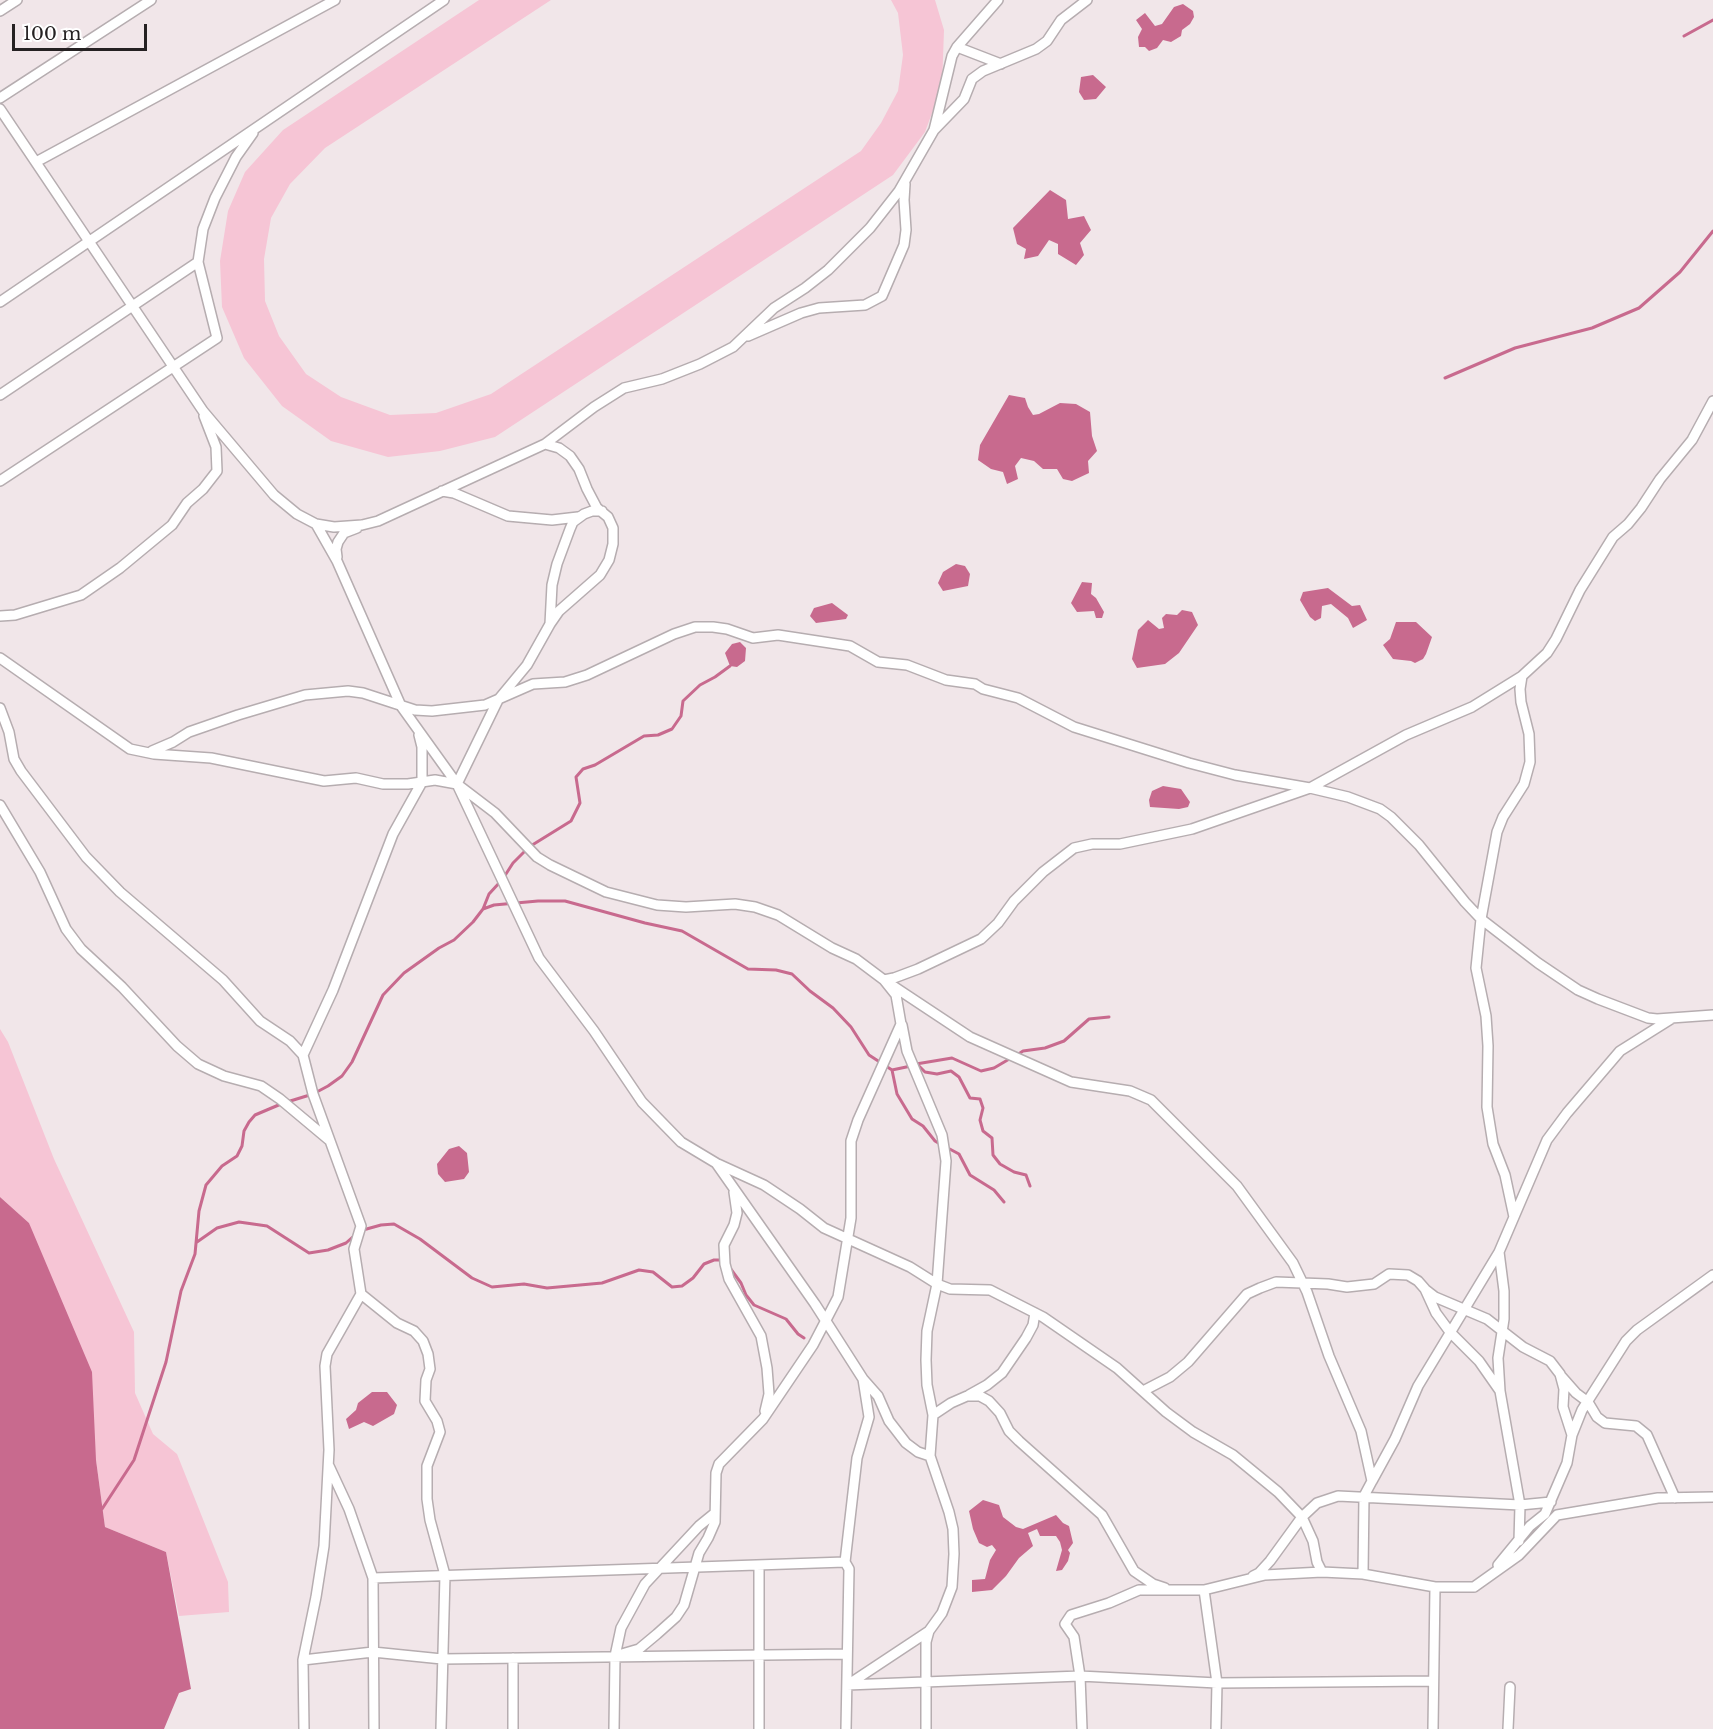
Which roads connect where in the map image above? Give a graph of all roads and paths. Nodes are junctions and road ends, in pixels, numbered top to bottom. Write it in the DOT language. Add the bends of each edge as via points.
graph roads {
  1 [pos="17,0"];
  2 [pos="151,0"];
  3 [pos="335,0"];
  4 [pos="444,0"];
  5 [pos="998,0"];
  6 [pos="1087,0"];
  7 [pos="0,11"];
  8 [pos="957,47"];
  9 [pos="1001,64"];
  10 [pos="0,98"];
  11 [pos="0,109"];
  12 [pos="258,126"];
  13 [pos="934,130"];
  14 [pos="36,162"];
  15 [pos="905,182"];
  16 [pos="88,241"];
  17 [pos="198,262"];
  18 [pos="0,302"];
  19 [pos="132,306"];
  20 [pos="743,338"];
  21 [pos="173,367"];
  22 [pos="0,395"];
  23 [pos="1713,401"];
  24 [pos="202,411"];
  25 [pos="545,444"];
  26 [pos="1,478"];
  27 [pos="442,490"];
  28 [pos="602,511"];
  29 [pos="579,517"];
  30 [pos="316,524"];
  31 [pos="362,525"];
  32 [pos="337,561"];
  33 [pos="0,616"];
  34 [pos="550,624"];
  35 [pos="0,658"];
  36 [pos="1522,676"];
  37 [pos="498,700"];
  38 [pos="401,706"];
  39 [pos="0,708"];
  40 [pos="417,728"];
  41 [pos="144,753"];
  42 [pos="422,782"];
  43 [pos="457,784"];
  44 [pos="1310,788"];
  45 [pos="0,805"];
  46 [pos="1481,919"];
  47 [pos="884,980"];
  48 [pos="1713,1014"];
  49 [pos="1671,1018"];
  50 [pos="901,1024"];
  51 [pos="303,1055"];
  52 [pos="331,1142"];
  53 [pos="716,1163"];
  54 [pos="734,1189"];
  55 [pos="1514,1217"];
  56 [pos="849,1240"];
  57 [pos="1499,1252"];
  58 [pos="1713,1275"];
  59 [pos="1303,1282"];
  60 [pos="937,1284"];
  61 [pos="1425,1289"];
  62 [pos="361,1294"];
  63 [pos="1464,1309"];
  64 [pos="1035,1313"];
  65 [pos="826,1322"];
  66 [pos="1503,1330"];
  67 [pos="1450,1332"];
  68 [pos="1560,1374"];
  69 [pos="863,1378"];
  70 [pos="1500,1391"];
  71 [pos="1143,1392"];
  72 [pos="967,1396"];
  73 [pos="1588,1402"];
  74 [pos="933,1415"];
  75 [pos="763,1419"];
  76 [pos="1572,1435"];
  77 [pos="930,1456"];
  78 [pos="328,1465"];
  79 [pos="1372,1481"];
  80 [pos="1364,1496"];
  81 [pos="1713,1497"];
  82 [pos="1675,1498"];
  83 [pos="1551,1502"];
  84 [pos="1520,1505"];
  85 [pos="715,1513"];
  86 [pos="1302,1516"];
  87 [pos="1519,1541"];
  88 [pos="845,1563"];
  89 [pos="759,1566"];
  90 [pos="694,1568"];
  91 [pos="658,1569"];
  92 [pos="1322,1572"];
  93 [pos="1363,1574"];
  94 [pos="445,1575"];
  95 [pos="373,1578"];
  96 [pos="1244,1580"];
  97 [pos="1435,1587"];
  98 [pos="1474,1587"];
  99 [pos="1170,1590"];
  100 [pos="1204,1590"];
  101 [pos="929,1631"];
  102 [pos="373,1652"];
  103 [pos="847,1654"];
  104 [pos="759,1655"];
  105 [pos="615,1656"];
  106 [pos="513,1658"];
  107 [pos="442,1659"];
  108 [pos="303,1660"];
  109 [pos="1080,1676"];
  110 [pos="1433,1681"];
  111 [pos="926,1683"];
  112 [pos="1217,1683"];
  113 [pos="847,1685"];
  114 [pos="1510,1687"];
  115 [pos="304,1729"];
  116 [pos="374,1729"];
  117 [pos="441,1729"];
  118 [pos="513,1729"];
  119 [pos="614,1729"];
  120 [pos="759,1729"];
  121 [pos="846,1729"];
  122 [pos="926,1729"];
  123 [pos="1082,1729"];
  124 [pos="1216,1729"];
  125 [pos="1433,1729"];
  126 [pos="1508,1729"];
  1 -- 7 [label="street"];
  2 -- 10 [label="street"];
  3 -- 14 [label="street"];
  4 -- 12 [label="street"];
  5 -- 8 [label="street"];
  6 -- 9 [label="street" via="1061,20 1047,41"];
  8 -- 9 [label="street"];
  8 -- 13 [label="street"];
  9 -- 13 [label="street" via="972,79 964,99"];
  11 -- 14 [label="street"];
  12 -- 16 [label="street"];
  12 -- 17 [label="street" via="215,198 203,229"];
  13 -- 15 [label="street"];
  14 -- 16 [label="street"];
  15 -- 20 [label="street" via="848,251 758,321"];
  15 -- 20 [label="street" via="904,245 882,296 865,305 801,313"];
  16 -- 18 [label="street"];
  16 -- 19 [label="street"];
  17 -- 19 [label="street"];
  17 -- 21 [label="street" via="217,338"];
  19 -- 21 [label="street"];
  19 -- 22 [label="street"];
  20 -- 25 [label="street" via="700,364 624,388"];
  21 -- 24 [label="street"];
  21 -- 26 [label="street"];
  23 -- 36 [label="street" via="1692,440 1628,524 1613,537 1548,653"];
  24 -- 30 [label="street" via="274,495"];
  24 -- 33 [label="street" via="216,447 218,471 172,525 81,595"];
  25 -- 27 [label="street"];
  25 -- 28 [label="street" via="570,456"];
  27 -- 29 [label="street" via="508,516 552,520"];
  27 -- 31 [label="street"];
  28 -- 29 [label="street"];
  28 -- 34 [label="street" via="613,528 609,560 600,575"];
  29 -- 34 [label="street" via="570,529 557,564"];
  30 -- 31 [label="street"];
  30 -- 32 [label="street"];
  31 -- 32 [label="street" via="344,534 338,542"];
  32 -- 38 [label="street"];
  34 -- 37 [label="street" via="527,665"];
  35 -- 41 [label="street" via="130,749"];
  36 -- 44 [label="street" via="1472,706 1406,735"];
  36 -- 46 [label="street" via="1521,702 1529,734 1530,762 1524,784 1497,832"];
  37 -- 38 [label="street" via="432,711"];
  37 -- 43 [label="street"];
  37 -- 44 [label="street" via="533,684 565,682 587,675 674,634 695,627 713,627 753,638 778,635 850,646 878,662 907,665 946,680 969,682 983,690 1018,698 1074,727 1179,760"];
  38 -- 40 [label="street"];
  38 -- 41 [label="street" via="348,691 304,695 189,732"];
  39 -- 51 [label="street" via="14,759 86,857 120,892 223,980 261,1021"];
  40 -- 42 [label="street" via="422,747"];
  40 -- 43 [label="street"];
  41 -- 42 [label="street" via="211,758 324,781 356,778 383,784"];
  42 -- 43 [label="street"];
  42 -- 51 [label="street" via="393,834 333,990"];
  43 -- 47 [label="street" via="495,813 537,857 606,892 657,905 755,907 778,915 856,959"];
  43 -- 53 [label="street" via="539,958 642,1102 681,1142"];
  44 -- 46 [label="street" via="1348,797 1391,816"];
  44 -- 47 [label="street" via="1192,829 1120,844 1074,848 1042,872 981,939 918,969"];
  45 -- 52 [label="street" via="81,949 198,1064 261,1086"];
  46 -- 49 [label="street" via="1578,990 1648,1018"];
  46 -- 55 [label="street" via="1476,968 1486,1016 1487,1107"];
  47 -- 50 [label="street" via="896,995"];
  47 -- 59 [label="street" via="970,1038 1012,1057 1071,1082 1130,1090 1151,1100 1237,1186"];
  48 -- 49 [label="street"];
  49 -- 55 [label="street" via="1620,1051 1567,1113 1547,1140"];
  50 -- 56 [label="street" via="851,1141"];
  50 -- 60 [label="street" via="910,1059 942,1135 946,1161"];
  51 -- 52 [label="street"];
  52 -- 62 [label="street" via="361,1226 354,1249"];
  53 -- 54 [label="street"];
  53 -- 56 [label="street" via="764,1185 824,1228"];
  54 -- 65 [label="street"];
  54 -- 75 [label="street" via="737,1213 723,1245 724,1264 761,1336 769,1394"];
  55 -- 57 [label="street"];
  56 -- 60 [label="street" via="910,1267"];
  56 -- 65 [label="street" via="838,1298"];
  57 -- 63 [label="street"];
  57 -- 66 [label="street"];
  58 -- 73 [label="street" via="1626,1341"];
  59 -- 61 [label="street" via="1347,1287 1374,1284 1389,1274 1408,1275"];
  59 -- 71 [label="street" via="1276,1282 1247,1294 1188,1362"];
  59 -- 79 [label="street" via="1361,1431"];
  60 -- 64 [label="street" via="950,1289 990,1290"];
  60 -- 74 [label="street" via="927,1331 926,1360"];
  61 -- 63 [label="street"];
  61 -- 67 [label="street"];
  62 -- 78 [label="street" via="327,1354"];
  62 -- 94 [label="street" via="397,1323 414,1331 428,1354 425,1401 440,1432 427,1466 427,1499"];
  63 -- 66 [label="street"];
  63 -- 67 [label="street"];
  64 -- 71 [label="street" via="1117,1368"];
  64 -- 72 [label="street" via="1026,1338 1002,1372"];
  65 -- 69 [label="street"];
  65 -- 75 [label="street"];
  66 -- 68 [label="street" via="1522,1347 1550,1361"];
  66 -- 70 [label="street" via="1498,1358"];
  67 -- 70 [label="street" via="1479,1361"];
  67 -- 79 [label="street" via="1418,1386"];
  68 -- 73 [label="street"];
  68 -- 76 [label="street" via="1563,1407"];
  69 -- 77 [label="street" via="906,1443"];
  69 -- 88 [label="street" via="869,1417 857,1458"];
  70 -- 84 [label="street"];
  71 -- 86 [label="street" via="1193,1432 1233,1455"];
  72 -- 74 [label="street"];
  72 -- 99 [label="street" via="980,1396 988,1401 1019,1442 1102,1515 1134,1571"];
  73 -- 76 [label="street"];
  73 -- 82 [label="street" via="1605,1423 1636,1426 1647,1435"];
  74 -- 77 [label="street"];
  75 -- 85 [label="street" via="719,1464"];
  76 -- 83 [label="street" via="1567,1463"];
  77 -- 101 [label="street" via="949,1512 954,1554 952,1587"];
  78 -- 95 [label="street" via="349,1509"];
  78 -- 108 [label="street" via="324,1546"];
  79 -- 80 [label="street"];
  80 -- 84 [label="street"];
  80 -- 86 [label="street" via="1328,1499"];
  80 -- 93 [label="street"];
  81 -- 82 [label="street"];
  82 -- 98 [label="street" via="1557,1515 1519,1555"];
  83 -- 84 [label="street"];
  83 -- 87 [label="street"];
  84 -- 87 [label="street"];
  85 -- 90 [label="street" via="715,1522"];
  85 -- 91 [label="street"];
  86 -- 92 [label="street"];
  86 -- 96 [label="street" via="1259,1573"];
  87 -- 98 [label="street"];
  88 -- 89 [label="street"];
  88 -- 103 [label="street" via="849,1569"];
  89 -- 90 [label="street"];
  89 -- 104 [label="street"];
  90 -- 91 [label="street"];
  90 -- 105 [label="street" via="684,1605 676,1617 639,1649"];
  91 -- 94 [label="street"];
  91 -- 105 [label="street" via="645,1584 621,1628"];
  92 -- 93 [label="street"];
  92 -- 96 [label="street"];
  93 -- 97 [label="street"];
  94 -- 95 [label="street"];
  94 -- 107 [label="street"];
  95 -- 102 [label="street"];
  96 -- 100 [label="street"];
  97 -- 98 [label="street"];
  97 -- 110 [label="street"];
  99 -- 100 [label="street"];
  99 -- 109 [label="street" via="1139,1590 1071,1615 1065,1624 1074,1637"];
  100 -- 112 [label="street"];
  101 -- 111 [label="street"];
  101 -- 113 [label="street"];
  102 -- 107 [label="street"];
  102 -- 108 [label="street"];
  102 -- 116 [label="street"];
  103 -- 104 [label="street"];
  103 -- 113 [label="street"];
  104 -- 105 [label="street"];
  104 -- 120 [label="street"];
  105 -- 106 [label="street"];
  105 -- 119 [label="street"];
  106 -- 107 [label="street"];
  106 -- 118 [label="street"];
  107 -- 117 [label="street"];
  108 -- 115 [label="street"];
  109 -- 111 [label="street"];
  109 -- 112 [label="street"];
  109 -- 123 [label="street"];
  110 -- 112 [label="street"];
  110 -- 125 [label="street"];
  111 -- 113 [label="street"];
  111 -- 122 [label="street"];
  112 -- 124 [label="street"];
  113 -- 121 [label="street"];
  114 -- 126 [label="street"];
}
